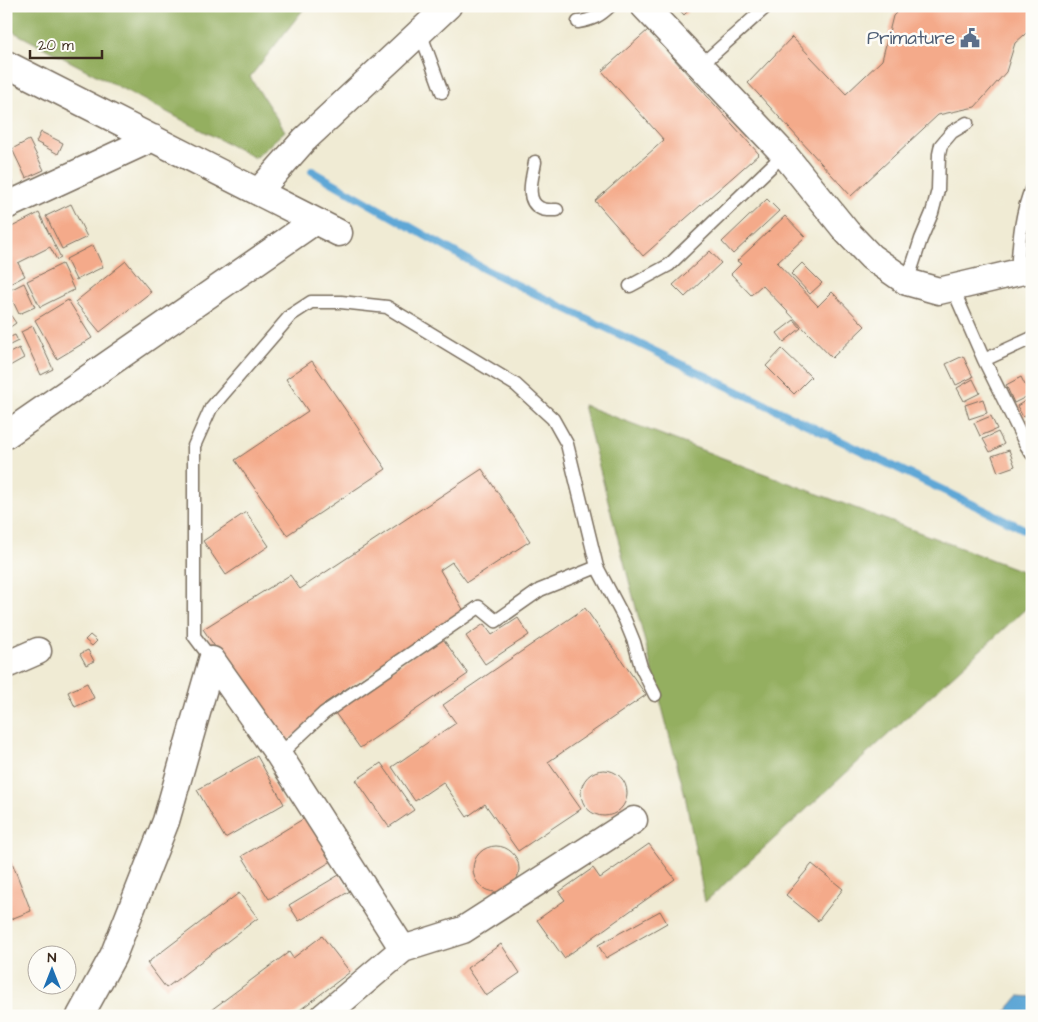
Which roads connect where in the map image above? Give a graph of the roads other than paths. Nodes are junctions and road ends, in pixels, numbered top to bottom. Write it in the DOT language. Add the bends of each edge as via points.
graph roads {
  1 [pos="448,6"];
  2 [pos="610,6"];
  3 [pos="644,6"];
  4 [pos="767,6"];
  5 [pos="578,22"];
  6 [pos="420,32"];
  7 [pos="6,64"];
  8 [pos="700,66"];
  9 [pos="442,92"];
  10 [pos="967,123"];
  11 [pos="153,138"];
  12 [pos="784,154"];
  13 [pos="535,162"];
  14 [pos="1032,187"];
  15 [pos="258,192"];
  16 [pos="6,206"];
  17 [pos="557,210"];
  18 [pos="315,220"];
  19 [pos="338,233"];
  20 [pos="1024,271"];
  21 [pos="907,282"];
  22 [pos="630,286"];
  23 [pos="953,289"];
  24 [pos="1032,338"];
  25 [pos="984,360"];
  26 [pos="6,435"];
  27 [pos="1032,454"];
  28 [pos="597,567"];
  29 [pos="38,651"];
  30 [pos="212,660"];
  31 [pos="6,665"];
  32 [pos="655,695"];
  33 [pos="280,756"];
  34 [pos="634,820"];
  35 [pos="403,949"];
  36 [pos="80,1016"];
  37 [pos="324,1016"];
  1 -- 6 [label="street"];
  2 -- 5 [label="lane" via="596,18"];
  3 -- 8 [label="street"];
  4 -- 8 [label="lane"];
  6 -- 9 [label="lane"];
  6 -- 15 [label="street" via="304,140"];
  7 -- 11 [label="street"];
  8 -- 12 [label="street"];
  10 -- 21 [label="lane" via="952,132 942,145 936,197"];
  11 -- 15 [label="street"];
  11 -- 16 [label="street"];
  12 -- 21 [label="street" via="871,257"];
  12 -- 22 [label="lane" via="669,266"];
  13 -- 17 [label="lane" via="530,194 534,203 542,209"];
  14 -- 20 [label="lane" via="1021,219"];
  15 -- 18 [label="street"];
  18 -- 19 [label="street"];
  18 -- 26 [label="street"];
  20 -- 23 [label="street"];
  21 -- 23 [label="street" via="939,291"];
  23 -- 25 [label="lane"];
  24 -- 25 [label="lane"];
  25 -- 27 [label="lane"];
  28 -- 30 [label="lane" via="567,444 553,419 516,385 387,307 311,302 291,315 211,408 194,446 194,636"];
  28 -- 32 [label="lane" via="625,620 641,667"];
  28 -- 33 [label="lane" via="540,590 496,621 479,607 324,713"];
  29 -- 31 [label="street"];
  30 -- 33 [label="street"];
  30 -- 36 [label="street" via="166,821 113,956"];
  33 -- 35 [label="street"];
  34 -- 35 [label="street" via="463,930"];
  35 -- 37 [label="street"];
}
